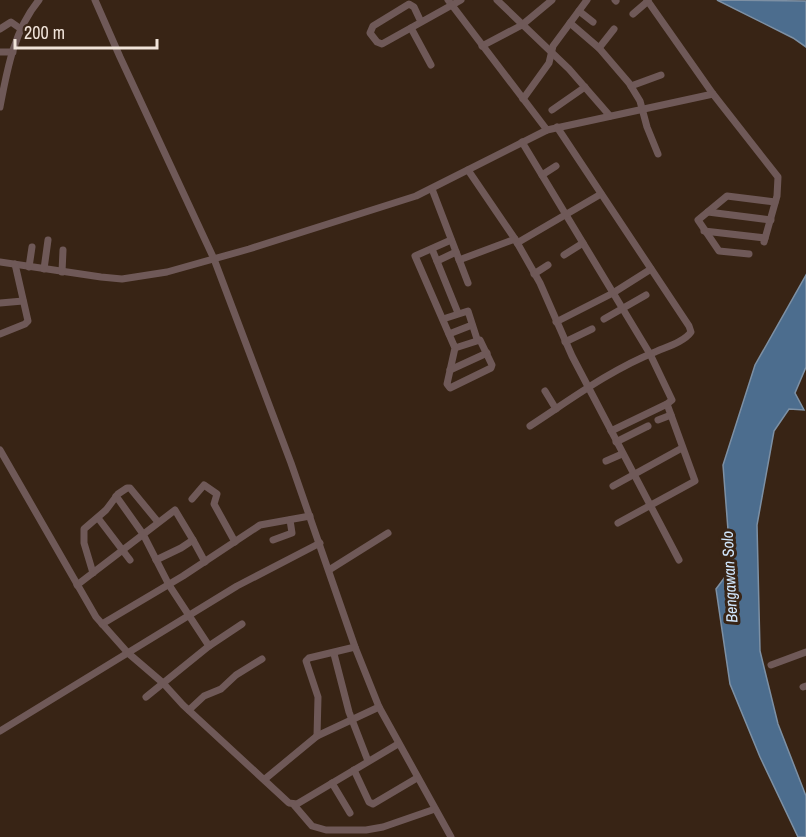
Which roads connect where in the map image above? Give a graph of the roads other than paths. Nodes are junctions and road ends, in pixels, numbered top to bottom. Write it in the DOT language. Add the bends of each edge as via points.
graph roads {
  1 [pos="39,0"];
  2 [pos="95,0"];
  3 [pos="461,0"];
  4 [pos="497,0"];
  5 [pos="552,0"];
  6 [pos="587,0"];
  7 [pos="648,0"];
  8 [pos="449,3"];
  9 [pos="542,3"];
  10 [pos="579,11"];
  11 [pos="633,14"];
  12 [pos="421,22"];
  13 [pos="593,22"];
  14 [pos="570,23"];
  15 [pos="522,25"];
  16 [pos="411,28"];
  17 [pos="0,29"];
  18 [pos="21,29"];
  19 [pos="614,29"];
  20 [pos="482,46"];
  21 [pos="599,48"];
  22 [pos="0,52"];
  23 [pos="13,52"];
  24 [pos="552,52"];
  25 [pos="431,65"];
  26 [pos="661,75"];
  27 [pos="3,80"];
  28 [pos="631,86"];
  29 [pos="585,87"];
  30 [pos="713,94"];
  31 [pos="523,99"];
  32 [pos="0,107"];
  33 [pos="552,110"];
  34 [pos="643,110"];
  35 [pos="610,116"];
  36 [pos="557,128"];
  37 [pos="547,130"];
  38 [pos="522,142"];
  39 [pos="658,154"];
  40 [pos="556,166"];
  41 [pos="468,170"];
  42 [pos="542,175"];
  43 [pos="432,189"];
  44 [pos="601,194"];
  45 [pos="776,199"];
  46 [pos="708,212"];
  47 [pos="566,214"];
  48 [pos="771,220"];
  49 [pos="704,231"];
  50 [pos="48,240"];
  51 [pos="451,240"];
  52 [pos="516,241"];
  53 [pos="583,243"];
  54 [pos="32,247"];
  55 [pos="432,249"];
  56 [pos="63,250"];
  57 [pos="456,252"];
  58 [pos="748,254"];
  59 [pos="564,255"];
  60 [pos="214,259"];
  61 [pos="459,260"];
  62 [pos="437,261"];
  63 [pos="0,262"];
  64 [pos="15,264"];
  65 [pos="548,265"];
  66 [pos="29,267"];
  67 [pos="651,269"];
  68 [pos="44,270"];
  69 [pos="62,272"];
  70 [pos="534,274"];
  71 [pos="468,283"];
  72 [pos="613,293"];
  73 [pos="646,295"];
  74 [pos="23,301"];
  75 [pos="0,303"];
  76 [pos="623,308"];
  77 [pos="458,314"];
  78 [pos="443,319"];
  79 [pos="604,319"];
  80 [pos="556,322"];
  81 [pos="472,325"];
  82 [pos="592,329"];
  83 [pos="0,334"];
  84 [pos="449,334"];
  85 [pos="477,339"];
  86 [pos="566,342"];
  87 [pos="455,348"];
  88 [pos="487,353"];
  89 [pos="650,354"];
  90 [pos="450,370"];
  91 [pos="588,388"];
  92 [pos="545,391"];
  93 [pos="667,404"];
  94 [pos="556,409"];
  95 [pos="670,415"];
  96 [pos="658,420"];
  97 [pos="530,426"];
  98 [pos="648,426"];
  99 [pos="611,431"];
  100 [pos="616,442"];
  101 [pos="682,448"];
  102 [pos="0,450"];
  103 [pos="622,454"];
  104 [pos="606,461"];
  105 [pos="634,474"];
  106 [pos="613,486"];
  107 [pos="116,496"];
  108 [pos="192,499"];
  109 [pos="650,506"];
  110 [pos="310,516"];
  111 [pos="98,518"];
  112 [pos="290,520"];
  113 [pos="158,522"];
  114 [pos="618,523"];
  115 [pos="388,533"];
  116 [pos="143,534"];
  117 [pos="193,540"];
  118 [pos="273,540"];
  119 [pos="235,542"];
  120 [pos="320,543"];
  121 [pos="123,551"];
  122 [pos="130,560"];
  123 [pos="156,560"];
  124 [pos="679,560"];
  125 [pos="205,562"];
  126 [pos="329,570"];
  127 [pos="93,573"];
  128 [pos="77,585"];
  129 [pos="169,585"];
  130 [pos="188,616"];
  131 [pos="102,624"];
  132 [pos="242,624"];
  133 [pos="209,646"];
  134 [pos="355,647"];
  135 [pos="806,652"];
  136 [pos="128,653"];
  137 [pos="334,654"];
  138 [pos="262,659"];
  139 [pos="771,665"];
  140 [pos="163,683"];
  141 [pos="146,697"];
  142 [pos="379,707"];
  143 [pos="189,710"];
  144 [pos="352,721"];
  145 [pos="0,731"];
  146 [pos="317,736"];
  147 [pos="398,744"];
  148 [pos="368,761"];
  149 [pos="354,770"];
  150 [pos="417,778"];
  151 [pos="265,779"];
  152 [pos="332,783"];
  153 [pos="294,805"];
  154 [pos="435,809"];
  155 [pos="350,813"];
  156 [pos="451,837"];
  1 -- 18 [label="street"];
  2 -- 60 [label="street"];
  3 -- 8 [label="street"];
  4 -- 15 [label="street"];
  5 -- 9 [label="street"];
  6 -- 10 [label="street"];
  7 -- 11 [label="street"];
  7 -- 30 [label="street"];
  8 -- 12 [label="street"];
  8 -- 20 [label="street"];
  9 -- 15 [label="street"];
  10 -- 13 [label="street"];
  10 -- 14 [label="street"];
  12 -- 16 [label="street"];
  12 -- 16 [label="street" via="409,4 373,26 370,33 380,44"];
  14 -- 21 [label="street"];
  14 -- 24 [label="street"];
  15 -- 20 [label="street"];
  15 -- 24 [label="street"];
  16 -- 25 [label="street"];
  17 -- 18 [label="street" via="11,22"];
  18 -- 23 [label="street"];
  19 -- 21 [label="street"];
  20 -- 31 [label="street"];
  21 -- 28 [label="street"];
  22 -- 23 [label="street"];
  23 -- 27 [label="street"];
  24 -- 29 [label="street"];
  24 -- 31 [label="street" via="541,76"];
  26 -- 28 [label="street"];
  27 -- 32 [label="street"];
  28 -- 34 [label="street"];
  29 -- 33 [label="street"];
  29 -- 35 [label="street"];
  30 -- 34 [label="street"];
  30 -- 45 [label="street" via="776,174"];
  31 -- 37 [label="street"];
  34 -- 35 [label="street"];
  34 -- 39 [label="street"];
  35 -- 36 [label="street"];
  36 -- 37 [label="street"];
  36 -- 44 [label="street"];
  37 -- 38 [label="street"];
  38 -- 41 [label="street"];
  38 -- 42 [label="street"];
  40 -- 42 [label="street"];
  41 -- 43 [label="street"];
  41 -- 52 [label="street"];
  42 -- 47 [label="street"];
  43 -- 51 [label="street"];
  43 -- 60 [label="street"];
  44 -- 47 [label="street"];
  44 -- 67 [label="street"];
  45 -- 46 [label="street" via="727,196"];
  45 -- 48 [label="street"];
  46 -- 48 [label="street"];
  46 -- 49 [label="street" via="698,220"];
  47 -- 52 [label="street"];
  47 -- 53 [label="street"];
  48 -- 49 [label="street" via="765,240"];
  49 -- 58 [label="street" via="719,251"];
  50 -- 68 [label="street"];
  51 -- 55 [label="street"];
  51 -- 57 [label="street"];
  52 -- 61 [label="street"];
  52 -- 70 [label="street"];
  53 -- 59 [label="street"];
  53 -- 72 [label="street"];
  54 -- 66 [label="street"];
  55 -- 62 [label="street"];
  55 -- 78 [label="street" via="415,256"];
  56 -- 69 [label="street"];
  57 -- 61 [label="street"];
  57 -- 62 [label="street"];
  60 -- 69 [label="street" via="122,279"];
  60 -- 110 [label="street"];
  61 -- 71 [label="street"];
  62 -- 77 [label="street"];
  63 -- 64 [label="street"];
  64 -- 66 [label="street"];
  64 -- 74 [label="street"];
  65 -- 70 [label="street"];
  66 -- 68 [label="street"];
  67 -- 72 [label="street"];
  67 -- 89 [label="street" via="691,332"];
  68 -- 69 [label="street"];
  70 -- 80 [label="street"];
  72 -- 76 [label="street"];
  72 -- 80 [label="street"];
  73 -- 76 [label="street"];
  74 -- 75 [label="street"];
  74 -- 83 [label="street" via="28,322"];
  76 -- 79 [label="street"];
  76 -- 89 [label="street"];
  77 -- 78 [label="street"];
  77 -- 81 [label="street" via="468,311"];
  78 -- 84 [label="street"];
  80 -- 86 [label="street"];
  81 -- 84 [label="street"];
  81 -- 85 [label="street"];
  82 -- 86 [label="street"];
  84 -- 87 [label="street"];
  85 -- 87 [label="street"];
  85 -- 88 [label="street" via="483,342"];
  86 -- 91 [label="street"];
  87 -- 90 [label="street"];
  88 -- 90 [label="street"];
  88 -- 90 [label="street" via="491,368 450,388"];
  89 -- 91 [label="street"];
  89 -- 93 [label="street" via="672,400"];
  91 -- 94 [label="street"];
  91 -- 99 [label="street"];
  92 -- 94 [label="street"];
  93 -- 95 [label="street"];
  93 -- 99 [label="street"];
  94 -- 97 [label="street"];
  95 -- 96 [label="street"];
  95 -- 101 [label="street"];
  98 -- 100 [label="street"];
  99 -- 100 [label="street"];
  100 -- 103 [label="street"];
  101 -- 105 [label="street"];
  101 -- 109 [label="street" via="694,483"];
  102 -- 128 [label="street"];
  103 -- 104 [label="street"];
  103 -- 105 [label="street"];
  105 -- 106 [label="street"];
  105 -- 109 [label="street"];
  107 -- 111 [label="street"];
  107 -- 113 [label="street" via="130,488"];
  107 -- 116 [label="street"];
  108 -- 119 [label="street" via="204,485 217,494 214,504"];
  109 -- 114 [label="street"];
  109 -- 124 [label="street"];
  110 -- 112 [label="street"];
  110 -- 120 [label="street"];
  111 -- 121 [label="street"];
  111 -- 127 [label="street" via="86,527 83,536"];
  112 -- 118 [label="street" via="292,534"];
  112 -- 119 [label="street" via="264,524"];
  113 -- 116 [label="street"];
  113 -- 117 [label="street" via="175,510"];
  115 -- 126 [label="street"];
  116 -- 121 [label="street"];
  116 -- 123 [label="street"];
  117 -- 123 [label="street"];
  117 -- 125 [label="street"];
  119 -- 125 [label="street"];
  120 -- 126 [label="street"];
  120 -- 130 [label="street"];
  121 -- 122 [label="street"];
  121 -- 127 [label="street"];
  123 -- 129 [label="street"];
  125 -- 129 [label="street"];
  126 -- 134 [label="street"];
  127 -- 128 [label="street"];
  128 -- 131 [label="street"];
  129 -- 130 [label="street"];
  129 -- 131 [label="street"];
  130 -- 133 [label="street"];
  130 -- 136 [label="street"];
  131 -- 136 [label="street"];
  132 -- 133 [label="street"];
  133 -- 140 [label="street"];
  134 -- 137 [label="street"];
  134 -- 142 [label="street"];
  135 -- 139 [label="street"];
  136 -- 140 [label="street"];
  136 -- 145 [label="street"];
  137 -- 144 [label="street"];
  137 -- 146 [label="street" via="306,661 318,698"];
  138 -- 143 [label="street"];
  140 -- 141 [label="street"];
  140 -- 143 [label="street"];
  142 -- 144 [label="street"];
  142 -- 147 [label="street"];
  143 -- 151 [label="street"];
  144 -- 146 [label="street"];
  144 -- 148 [label="street"];
  146 -- 151 [label="street"];
  147 -- 148 [label="street"];
  147 -- 150 [label="street"];
  148 -- 149 [label="street"];
  149 -- 150 [label="street" via="373,804"];
  149 -- 152 [label="street"];
  150 -- 154 [label="street"];
  151 -- 153 [label="street"];
  152 -- 153 [label="street"];
  152 -- 155 [label="street"];
  153 -- 154 [label="street" via="312,826 326,830 376,829"];
  154 -- 156 [label="street"];
}
